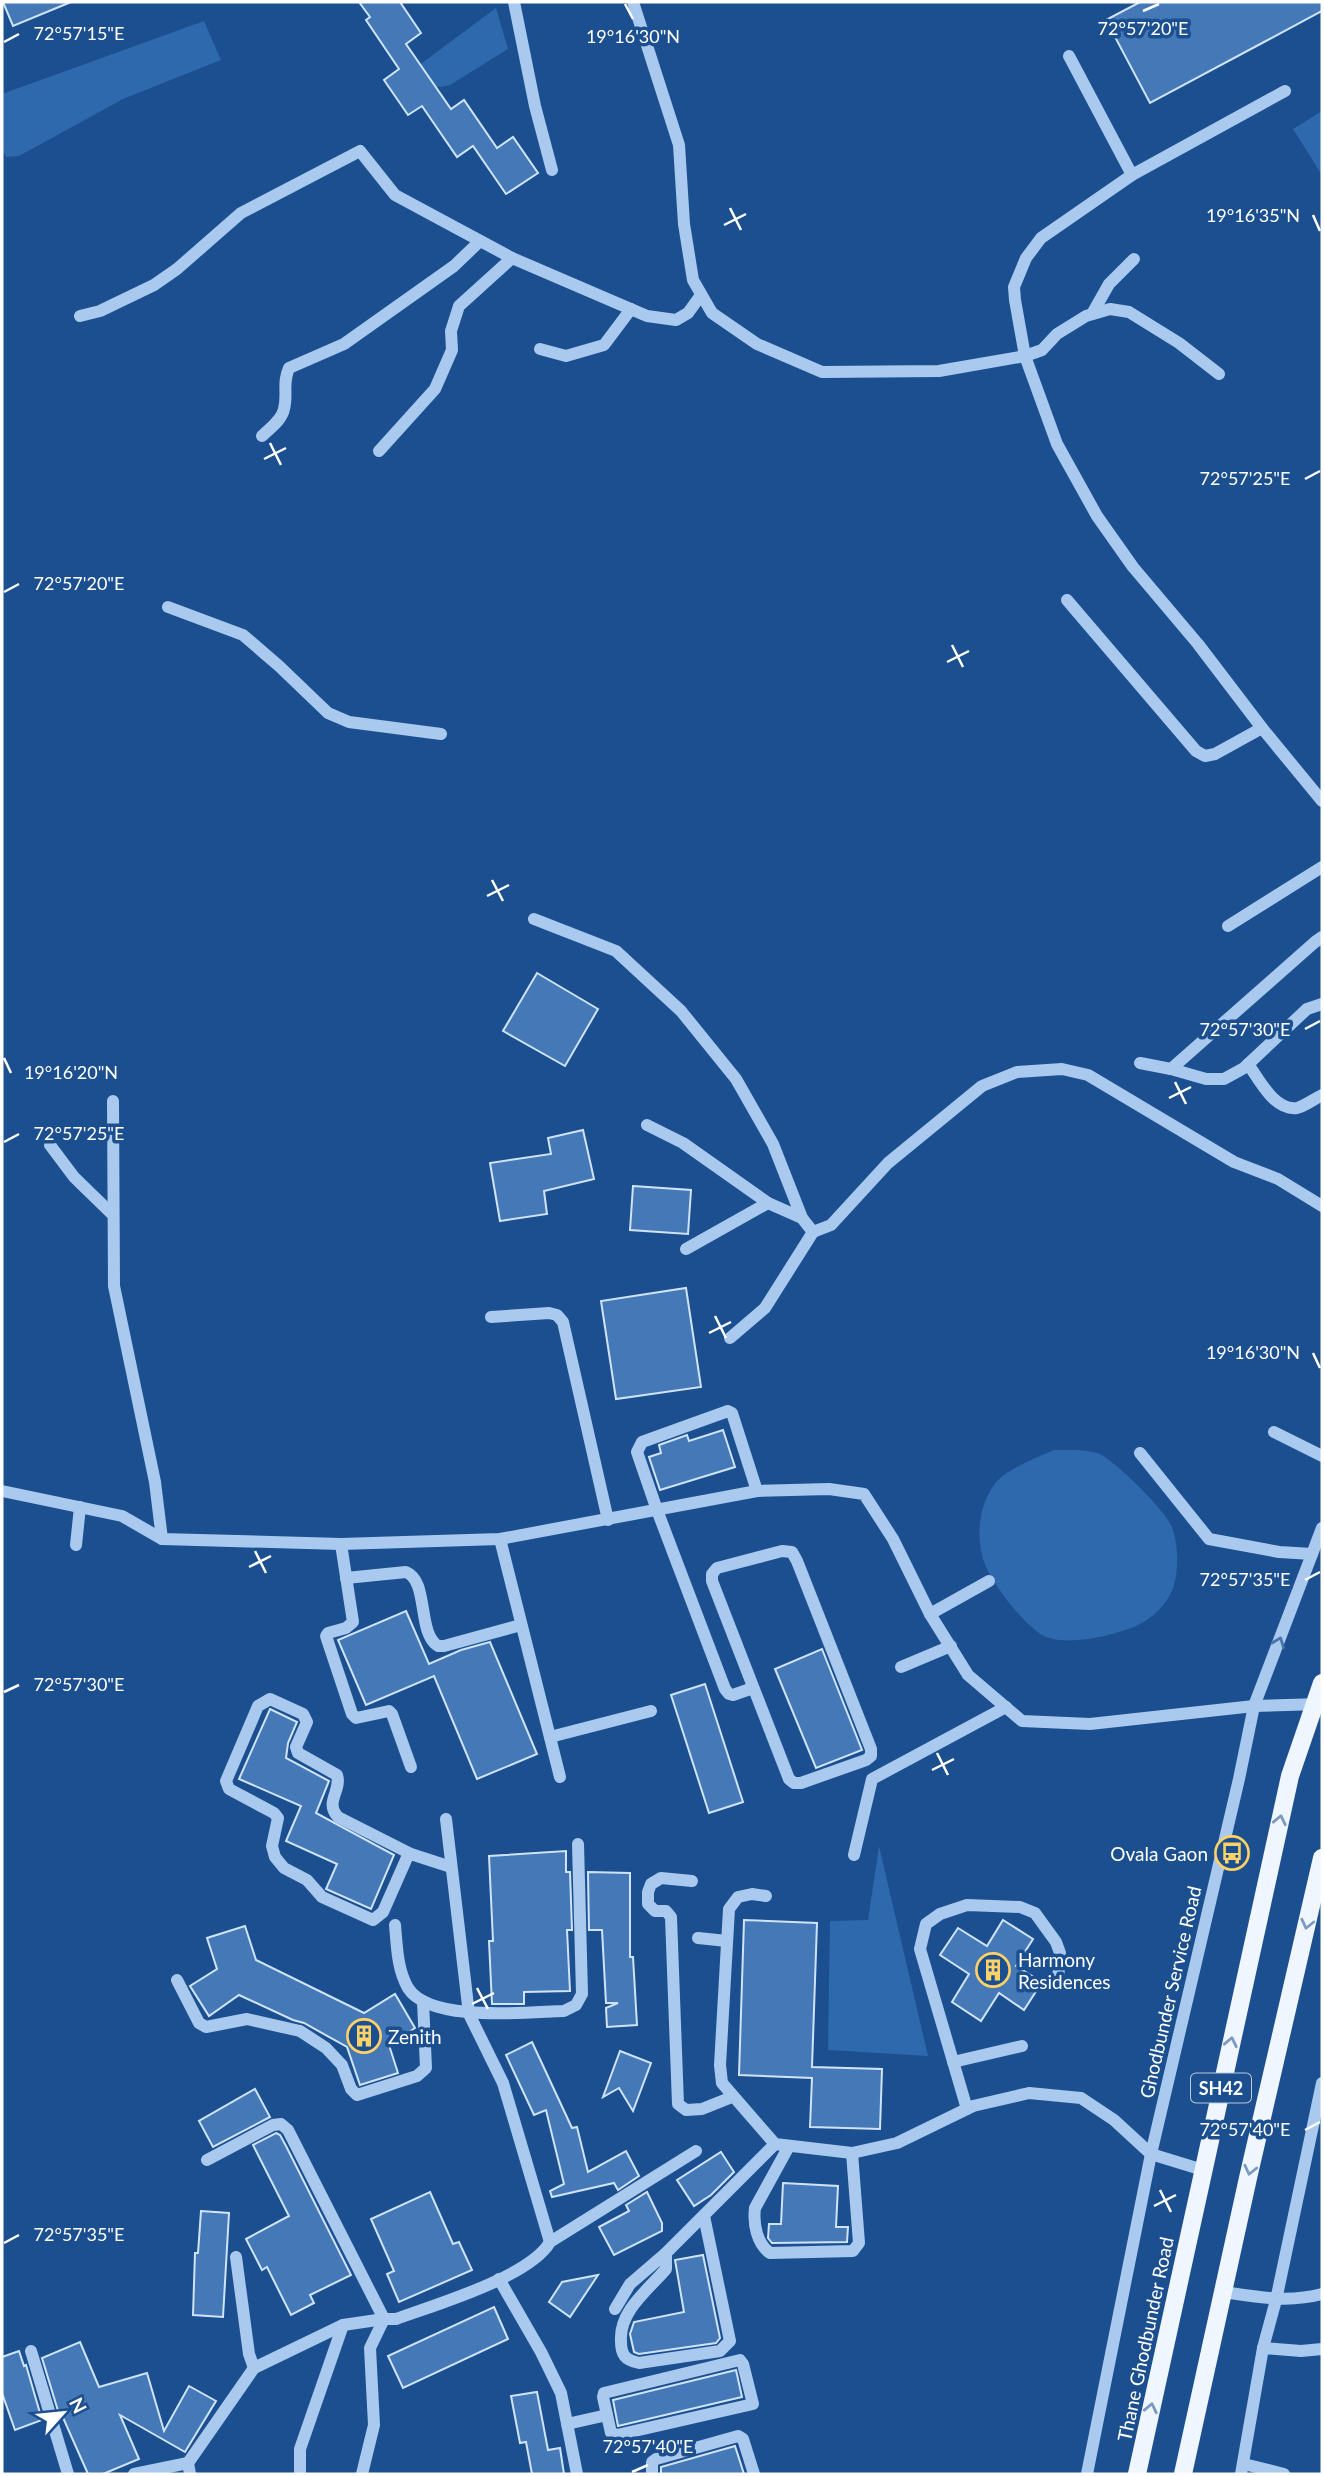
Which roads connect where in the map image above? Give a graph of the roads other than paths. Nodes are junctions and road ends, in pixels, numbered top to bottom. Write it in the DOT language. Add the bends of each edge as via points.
graph roads {
  1 [pos="514,2"];
  2 [pos="633,2"];
  3 [pos="1069,56"];
  4 [pos="1285,91"];
  5 [pos="552,170"];
  6 [pos="1132,174"];
  7 [pos="480,241"];
  8 [pos="512,258"];
  9 [pos="1134,259"];
  10 [pos="701,295"];
  11 [pos="631,309"];
  12 [pos="1092,314"];
  13 [pos="80,316"];
  14 [pos="540,348"];
  15 [pos="1025,356"];
  16 [pos="1219,374"];
  17 [pos="262,436"];
  18 [pos="379,451"];
  19 [pos="1067,600"];
  20 [pos="168,607"];
  21 [pos="1262,728"];
  22 [pos="442,734"];
  23 [pos="1322,801"];
  24 [pos="1322,867"];
  25 [pos="534,919"];
  26 [pos="1228,926"];
  27 [pos="1322,937"];
  28 [pos="1322,1004"];
  29 [pos="1140,1063"];
  30 [pos="1248,1064"];
  31 [pos="1171,1069"];
  32 [pos="1322,1095"];
  33 [pos="113,1101"];
  34 [pos="647,1125"];
  35 [pos="50,1145"];
  36 [pos="768,1203"];
  37 [pos="1322,1206"];
  38 [pos="113,1215"];
  39 [pos="802,1218"];
  40 [pos="813,1232"];
  41 [pos="686,1249"];
  42 [pos="491,1317"];
  43 [pos="730,1338"];
  44 [pos="1274,1432"];
  45 [pos="1140,1453"];
  46 [pos="1322,1456"];
  47 [pos="2,1491"];
  48 [pos="757,1491"];
  49 [pos="80,1507"];
  50 [pos="657,1510"];
  51 [pos="608,1520"];
  52 [pos="1322,1528"];
  53 [pos="162,1539"];
  54 [pos="500,1539"];
  55 [pos="341,1544"];
  56 [pos="76,1545"];
  57 [pos="1312,1554"];
  58 [pos="346,1578"];
  59 [pos="989,1581"];
  60 [pos="930,1614"];
  61 [pos="521,1625"];
  62 [pos="951,1646"];
  63 [pos="901,1667"];
  64 [pos="1322,1683"];
  65 [pos="753,1688"];
  66 [pos="1319,1704"];
  67 [pos="1254,1706"];
  68 [pos="1006,1707"];
  69 [pos="651,1711"];
  70 [pos="550,1737"];
  71 [pos="411,1767"];
  72 [pos="560,1777"];
  73 [pos="446,1819"];
  74 [pos="578,1844"];
  75 [pos="409,1853"];
  76 [pos="854,1855"];
  77 [pos="1322,1858"];
  78 [pos="452,1867"];
  79 [pos="692,1881"];
  80 [pos="766,1896"];
  81 [pos="395,1925"];
  82 [pos="698,1938"];
  83 [pos="727,1941"];
  84 [pos="177,1980"];
  85 [pos="1058,1980"];
  86 [pos="423,2001"];
  87 [pos="468,2014"];
  88 [pos="1021,2046"];
  89 [pos="953,2062"];
  90 [pos="1322,2086"];
  91 [pos="732,2097"];
  92 [pos="967,2109"];
  93 [pos="775,2144"];
  94 [pos="789,2146"];
  95 [pos="696,2151"];
  96 [pos="852,2153"];
  97 [pos="1152,2154"];
  98 [pos="207,2160"];
  99 [pos="1203,2170"];
  100 [pos="704,2217"];
  101 [pos="550,2242"];
  102 [pos="666,2253"];
  103 [pos="236,2257"];
  104 [pos="499,2279"];
  105 [pos="1223,2292"];
  106 [pos="1322,2294"];
  107 [pos="1276,2300"];
  108 [pos="615,2309"];
  109 [pos="384,2319"];
  110 [pos="343,2325"];
  111 [pos="1263,2348"];
  112 [pos="1322,2349"];
  113 [pos="31,2351"];
  114 [pos="254,2368"];
  115 [pos="607,2415"];
  116 [pos="567,2424"];
  117 [pos="189,2468"];
  118 [pos="1242,2469"];
  119 [pos="68,2474"];
  120 [pos="134,2474"];
  121 [pos="300,2474"];
  122 [pos="362,2474"];
  123 [pos="577,2474"];
  124 [pos="652,2474"];
  125 [pos="754,2474"];
  126 [pos="1087,2474"];
  127 [pos="1136,2474"];
  128 [pos="1182,2474"];
  129 [pos="1284,2474"];
  1 -- 5 [label="street"];
  2 -- 10 [label="street" via="679,145 684,224 693,280"];
  3 -- 6 [label="street"];
  4 -- 6 [label="street"];
  6 -- 15 [label="street" via="1041,237 1026,258 1014,287"];
  7 -- 8 [label="street"];
  7 -- 13 [label="street" via="395,195 360,151 241,213 154,285"];
  7 -- 17 [label="street" via="454,266 344,344 289,368 284,380 284,409"];
  8 -- 11 [label="street"];
  8 -- 18 [label="street" via="459,306 451,331 452,350 435,389"];
  9 -- 12 [label="street" via="1109,284"];
  10 -- 11 [label="street" via="688,313 676,320"];
  10 -- 15 [label="street" via="712,313 757,344 822,372 939,370"];
  11 -- 14 [label="street" via="604,345 566,356"];
  12 -- 15 [label="street" via="1057,334 1042,350"];
  12 -- 16 [label="street" via="1110,309 1129,312"];
  15 -- 21 [label="street" via="1057,444 1097,516"];
  19 -- 21 [label="street" via="1196,751 1205,756 1216,754"];
  20 -- 22 [label="street" via="243,635 328,713 349,722"];
  21 -- 23 [label="street"];
  24 -- 26 [label="street"];
  25 -- 39 [label="street" via="616,951 681,1011 736,1079 773,1144"];
  27 -- 31 [label="street"];
  28 -- 30 [label="street" via="1307,1009"];
  29 -- 31 [label="street"];
  30 -- 31 [label="street" via="1224,1079"];
  30 -- 32 [label="street" via="1277,1102 1288,1108 1299,1108"];
  33 -- 38 [label="street"];
  34 -- 36 [label="street" via="683,1143"];
  35 -- 38 [label="street" via="74,1177"];
  36 -- 39 [label="street"];
  36 -- 41 [label="street"];
  37 -- 40 [label="street" via="1278,1179 1234,1162 1088,1075 1062,1069 1017,1072 982,1086 887,1163 831,1225"];
  38 -- 53 [label="street" via="114,1286 155,1482"];
  39 -- 40 [label="street"];
  40 -- 43 [label="street" via="765,1308"];
  42 -- 51 [label="street" via="549,1313 563,1322"];
  44 -- 46 [label="street"];
  45 -- 57 [label="street" via="1209,1539"];
  47 -- 49 [label="street"];
  48 -- 50 [label="street"];
  48 -- 50 [label="street" via="732,1413 723,1411 638,1447"];
  48 -- 60 [label="street" via="864,1493 894,1539"];
  49 -- 53 [label="street" via="122,1516"];
  49 -- 56 [label="street"];
  50 -- 51 [label="street"];
  50 -- 65 [label="street" via="725,1689 733,1695"];
  51 -- 54 [label="street"];
  52 -- 57 [label="street, Ghodbunder Service Road"];
  53 -- 55 [label="street"];
  54 -- 55 [label="street"];
  54 -- 61 [label="street"];
  55 -- 58 [label="street"];
  67 -- 57 [label="street, Ghodbunder Service Road, one-way"];
  58 -- 61 [label="street" via="411,1574 429,1637 438,1646"];
  58 -- 71 [label="street" via="353,1622 326,1636 352,1714 356,1718 389,1711"];
  59 -- 60 [label="street"];
  60 -- 62 [label="street"];
  61 -- 70 [label="street"];
  62 -- 63 [label="street"];
  62 -- 68 [label="street" via="968,1675"];
  64 -- 66 [label="main road, Thane Ghodbunder Road / SH42"];
  65 -- 65 [label="street" via="793,1783 871,1756 792,1552 717,1568 712,1574"];
  66 -- 67 [label="street"];
  99 -- 66 [label="main road, Thane Ghodbunder Road / SH42, one-way" via="1290,1776"];
  67 -- 68 [label="street" via="1090,1724 1022,1721"];
  67 -- 97 [label="street, Ghodbunder Service Road"];
  68 -- 76 [label="street" via="872,1779"];
  69 -- 70 [label="street"];
  70 -- 72 [label="street"];
  73 -- 78 [label="street"];
  74 -- 87 [label="street" via="582,1994 576,2005 564,2011"];
  75 -- 75 [label="street" via="333,1811 337,1774 296,1748 307,1721 303,1714 270,1699 258,1706 226,1781 229,1789 278,1818 272,1846 284,1868 307,1880 322,1897 373,1920 383,1912"];
  75 -- 78 [label="street"];
  77 -- 105 [label="main road, SH42, one-way"];
  78 -- 87 [label="street"];
  79 -- 91 [label="street" via="661,1878 650,1884 648,1892 648,1904 671,1917 678,2104 686,2110 702,2109"];
  80 -- 83 [label="street" via="738,1897 729,1909"];
  81 -- 86 [label="street" via="400,1973 410,1991"];
  82 -- 83 [label="street"];
  83 -- 91 [label="street" via="720,2066 722,2083"];
  84 -- 86 [label="street" via="199,2023 206,2027 247,2019 300,2031 342,2065 357,2095 417,2077 426,2068"];
  85 -- 89 [label="street" via="1060,1953 1035,1913 1020,1907 967,1905 926,1924 920,1949"];
  86 -- 87 [label="street"];
  87 -- 101 [label="street" via="503,2082"];
  88 -- 89 [label="street"];
  89 -- 92 [label="street"];
  90 -- 107 [label="street"];
  91 -- 93 [label="street"];
  92 -- 96 [label="street" via="897,2143"];
  92 -- 97 [label="street" via="1029,2093 1081,2098"];
  93 -- 94 [label="street"];
  93 -- 100 [label="street"];
  94 -- 96 [label="street"];
  94 -- 96 [label="street" via="755,2208 759,2241 770,2253 856,2249"];
  95 -- 101 [label="street"];
  97 -- 99 [label="street"];
  97 -- 126 [label="street, Ghodbunder Service Road"];
  98 -- 109 [label="street" via="273,2125 288,2130"];
  127 -- 99 [label="main road, Thane Ghodbunder Road / SH42, one-way"];
  100 -- 102 [label="street"];
  100 -- 102 [label="street" via="730,2341 720,2351 639,2363 628,2360 621,2352 620,2327 628,2311 666,2269"];
  101 -- 104 [label="street" via="533,2261"];
  102 -- 108 [label="street" via="630,2284"];
  103 -- 114 [label="street"];
  104 -- 109 [label="street" via="396,2319"];
  104 -- 116 [label="street" via="561,2393"];
  105 -- 107 [label="street"];
  105 -- 128 [label="main road, SH42"];
  106 -- 107 [label="street"];
  107 -- 111 [label="street"];
  109 -- 110 [label="street"];
  109 -- 122 [label="street" via="370,2348 374,2425"];
  110 -- 114 [label="street"];
  110 -- 121 [label="street" via="300,2449"];
  111 -- 112 [label="street"];
  111 -- 118 [label="street"];
  113 -- 119 [label="street"];
  114 -- 117 [label="street"];
  115 -- 115 [label="street" via="611,2433 617,2435 750,2406 754,2400 740,2360 605,2392"];
  115 -- 116 [label="street"];
  116 -- 123 [label="street"];
  117 -- 120 [label="street"];
  118 -- 129 [label="street"];
  124 -- 125 [label="street" via="656,2459 740,2436"];
}
